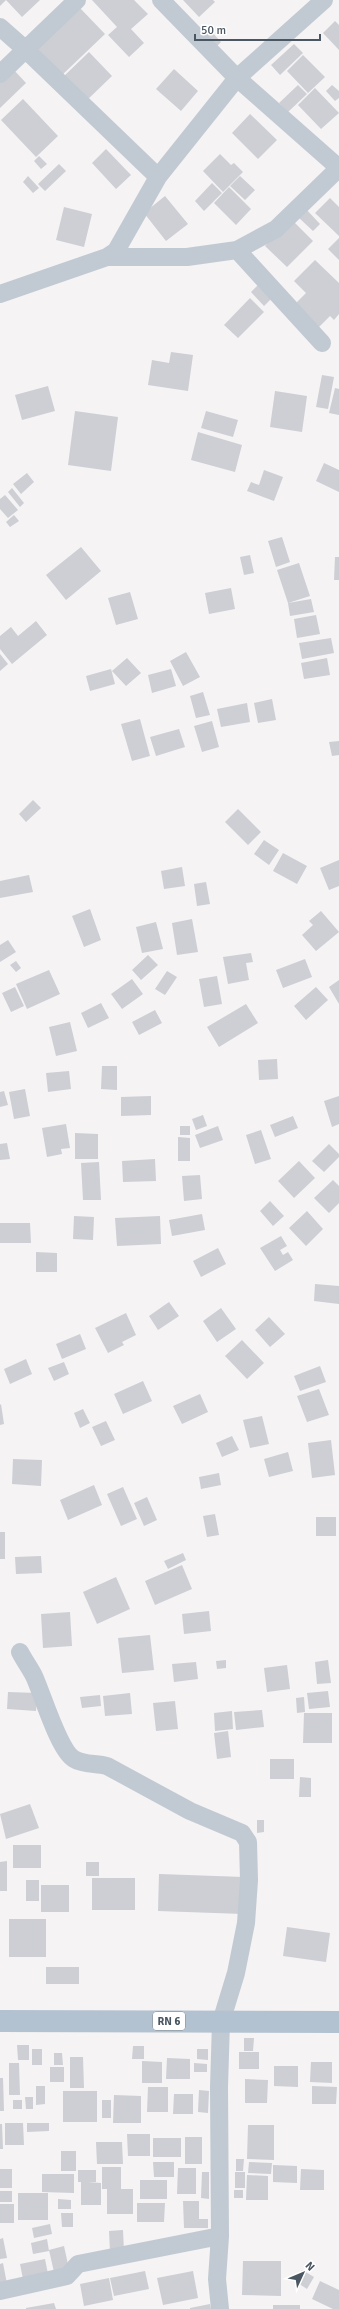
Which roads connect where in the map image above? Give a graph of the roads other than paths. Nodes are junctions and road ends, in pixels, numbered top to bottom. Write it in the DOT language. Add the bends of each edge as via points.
graph roads {
  1 [pos="78,0"];
  2 [pos="161,0"];
  3 [pos="324,0"];
  4 [pos="0,27"];
  5 [pos="26,50"];
  6 [pos="0,74"];
  7 [pos="237,78"];
  8 [pos="338,164"];
  9 [pos="158,177"];
  10 [pos="237,250"];
  11 [pos="107,257"];
  12 [pos="0,294"];
  13 [pos="322,343"];
  14 [pos="20,1652"];
  15 [pos="0,2021"];
  16 [pos="221,2022"];
  17 [pos="339,2022"];
  18 [pos="220,2236"];
  19 [pos="0,2291"];
  20 [pos="220,2309"];
  1 -- 5 [label="street"];
  2 -- 7 [label="street"];
  3 -- 7 [label="street"];
  4 -- 5 [label="street"];
  5 -- 6 [label="street"];
  5 -- 9 [label="street"];
  7 -- 8 [label="street"];
  7 -- 9 [label="street"];
  8 -- 10 [label="street" via="276,229"];
  9 -- 11 [label="street" via="116,251"];
  10 -- 11 [label="street" via="187,257"];
  10 -- 13 [label="street"];
  11 -- 12 [label="street"];
  14 -- 16 [label="street" via="34,1676 57,1732 70,1756 82,1762 96,1762 107,1766 190,1811 242,1833 248,1842 246,1923 236,1973"];
  15 -- 16 [label="main road, RN 6"];
  16 -- 17 [label="main road, RN 6"];
  16 -- 18 [label="street"];
  18 -- 19 [label="street" via="78,2264 67,2276"];
  18 -- 20 [label="street" via="217,2279"];
}
